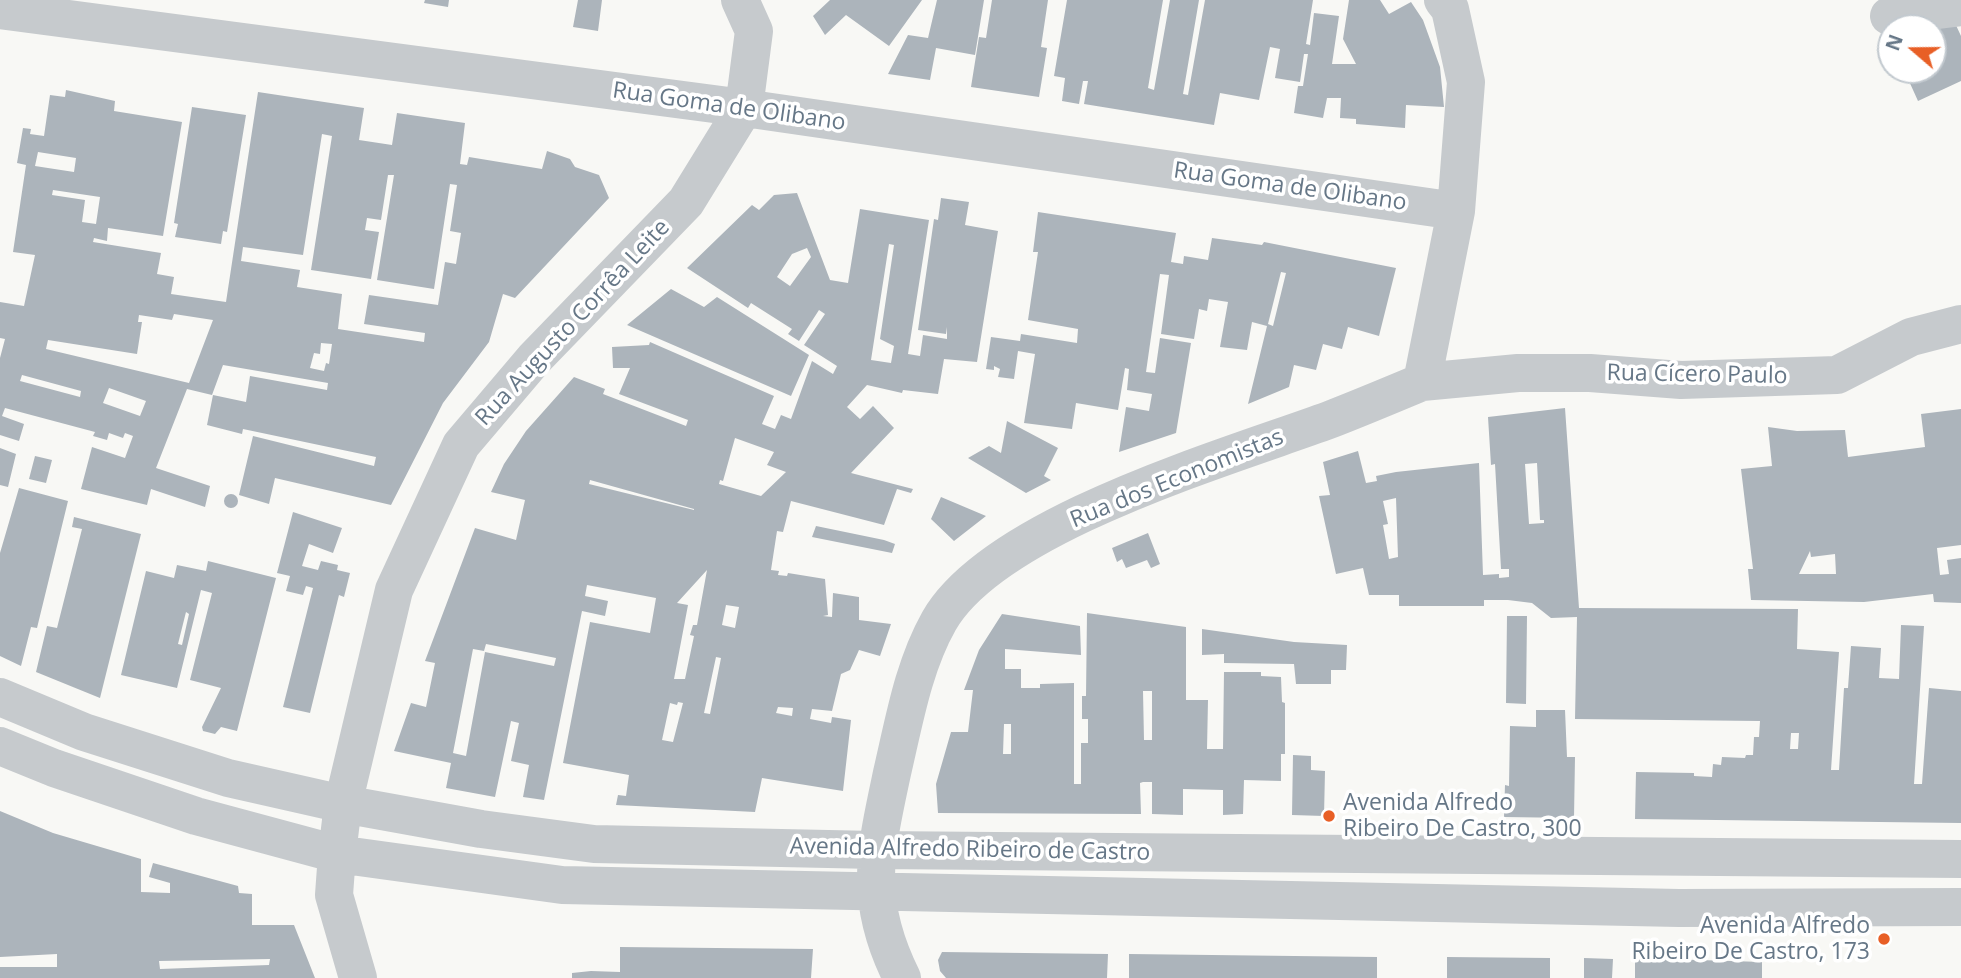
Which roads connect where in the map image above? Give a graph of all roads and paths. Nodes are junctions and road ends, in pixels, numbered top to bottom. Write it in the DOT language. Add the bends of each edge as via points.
graph roads {
  1 [pos="740,0"];
  2 [pos="1443,0"];
  3 [pos="1961,7"];
  4 [pos="1,11"];
  5 [pos="1905,14"];
  6 [pos="744,108"];
  7 [pos="1456,211"];
  8 [pos="1961,324"];
  9 [pos="1422,382"];
  10 [pos="0,697"];
  11 [pos="0,746"];
  12 [pos="343,803"];
  13 [pos="875,850"];
  14 [pos="337,854"];
  15 [pos="1961,859"];
  16 [pos="874,889"];
  17 [pos="1961,907"];
  18 [pos="358,978"];
  19 [pos="902,978"];
  1 -- 6 [label="street, Rua Augusto Corrêa Leite" via="754,31"];
  2 -- 7 [label="street" via="1450,9 1466,82"];
  3 -- 5 [label="street"];
  4 -- 6 [label="street, Rua Goma de Olibano"];
  6 -- 7 [label="street, Rua Goma de Olibano"];
  6 -- 12 [label="street, Rua Augusto Corrêa Leite" via="686,202 534,359 461,445 394,590"];
  7 -- 9 [label="street"];
  8 -- 9 [label="street, Rua Cícero Paulo" via="1911,337 1836,375 1681,380 1518,373"];
  9 -- 13 [label="street, Rua dos Economistas" via="1055,527 982,571 940,621 910,694"];
  10 -- 12 [label="street, Avenida Alfredo Ribeiro de Castro" via="84,732 228,778"];
  11 -- 14 [label="street, Avenida Alfredo Ribeiro de Castro" via="196,816"];
  12 -- 13 [label="street, Avenida Alfredo Ribeiro de Castro" via="594,844"];
  12 -- 14 [label="street, Rua Augusto Corrêa Leite"];
  13 -- 15 [label="street, Avenida Alfredo Ribeiro de Castro"];
  13 -- 16 [label="street, Rua dos Economistas"];
  14 -- 16 [label="street, Avenida Alfredo Ribeiro de Castro" via="562,885"];
  14 -- 18 [label="street, Rua Augusto Corrêa Leite" via="334,895"];
  16 -- 17 [label="street, Avenida Alfredo Ribeiro de Castro" via="1679,908"];
  16 -- 19 [label="street, Rua dos Economistas" via="884,936"];
}
